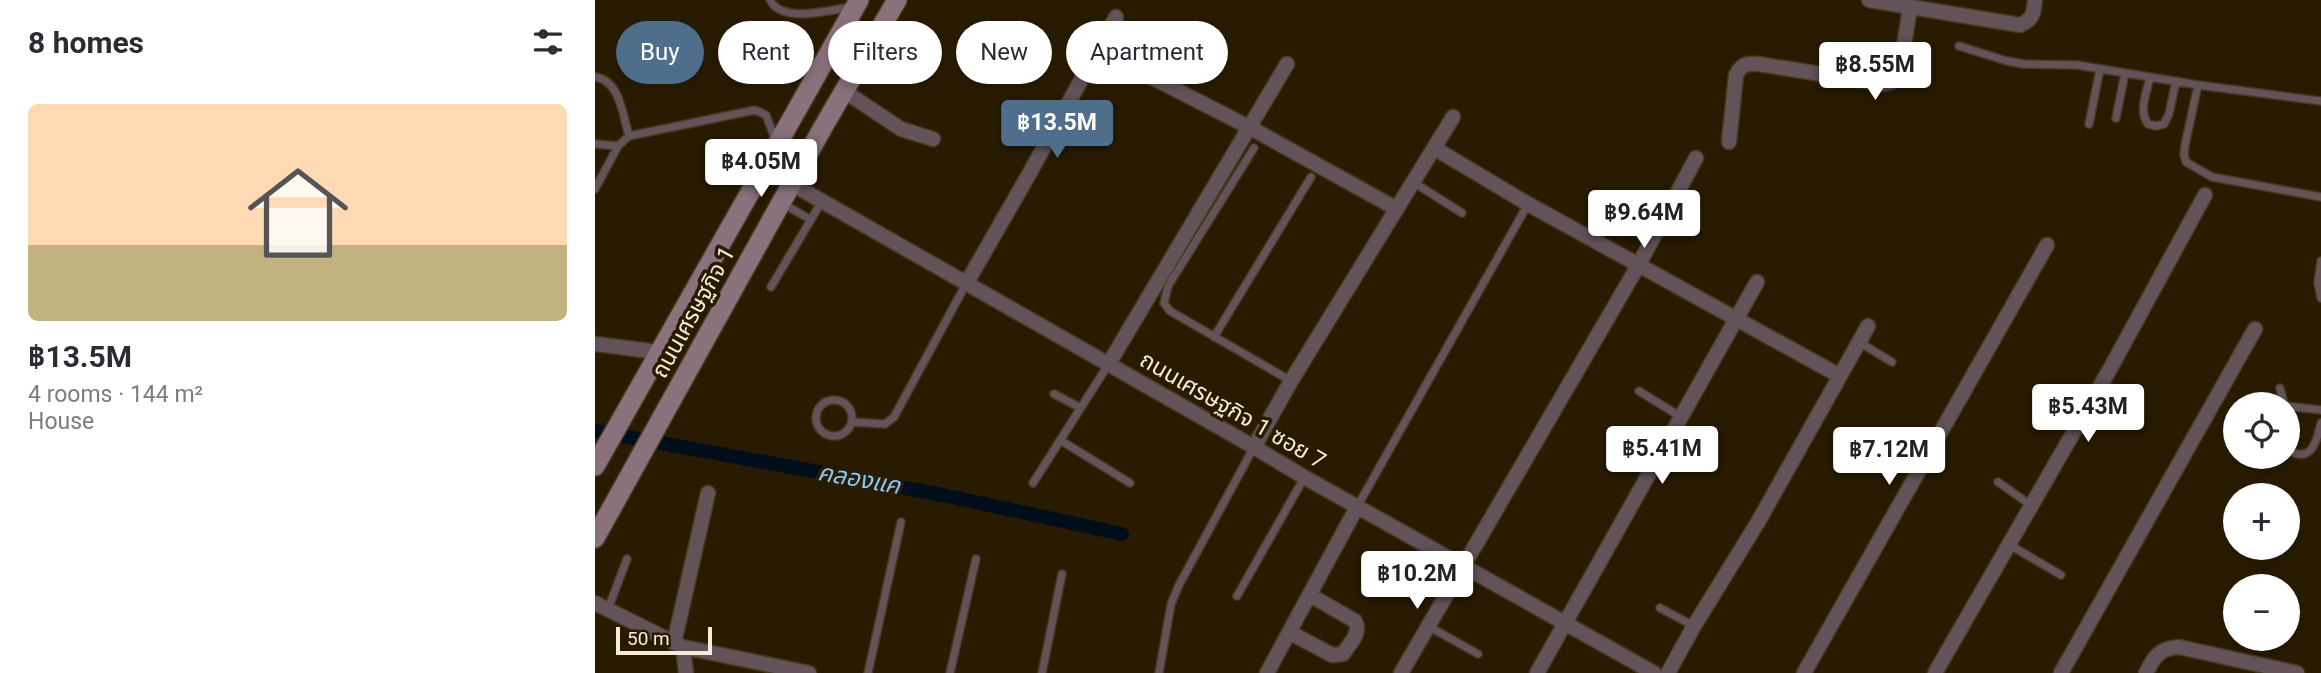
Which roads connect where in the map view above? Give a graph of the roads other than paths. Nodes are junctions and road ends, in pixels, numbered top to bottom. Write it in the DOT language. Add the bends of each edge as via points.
graph roads {
  1 [pos="770,0"];
  2 [pos="897,0"];
  3 [pos="1869,0"];
  4 [pos="2035,0"];
  5 [pos="857,3"];
  6 [pos="1910,7"];
  7 [pos="1116,17"];
  8 [pos="1114,21"];
  9 [pos="1959,46"];
  10 [pos="1287,64"];
  11 [pos="2100,69"];
  12 [pos="2125,73"];
  13 [pos="595,77"];
  14 [pos="2150,77"];
  15 [pos="2176,81"];
  16 [pos="1079,84"];
  17 [pos="1165,84"];
  18 [pos="2198,85"];
  19 [pos="844,91"];
  20 [pos="2321,101"];
  21 [pos="1453,117"];
  22 [pos="2116,118"];
  23 [pos="2089,124"];
  24 [pos="1249,127"];
  25 [pos="629,136"];
  26 [pos="933,139"];
  27 [pos="1729,142"];
  28 [pos="777,143"];
  29 [pos="595,144"];
  30 [pos="618,146"];
  31 [pos="1254,148"];
  32 [pos="1434,148"];
  33 [pos="1696,158"];
  34 [pos="1311,177"];
  35 [pos="1413,182"];
  36 [pos="792,184"];
  37 [pos="595,189"];
  38 [pos="2205,195"];
  39 [pos="2321,197"];
  40 [pos="822,201"];
  41 [pos="782,202"];
  42 [pos="1528,204"];
  43 [pos="1397,209"];
  44 [pos="1462,213"];
  45 [pos="811,220"];
  46 [pos="2047,245"];
  47 [pos="2321,261"];
  48 [pos="1638,266"];
  49 [pos="1757,282"];
  50 [pos="966,284"];
  51 [pos="771,288"];
  52 [pos="2321,299"];
  53 [pos="1735,321"];
  54 [pos="1868,326"];
  55 [pos="2255,329"];
  56 [pos="1215,337"];
  57 [pos="1859,342"];
  58 [pos="595,344"];
  59 [pos="659,352"];
  60 [pos="1892,362"];
  61 [pos="1108,365"];
  62 [pos="1840,376"];
  63 [pos="1291,381"];
  64 [pos="2280,388"];
  65 [pos="1639,391"];
  66 [pos="2281,392"];
  67 [pos="1054,394"];
  68 [pos="2300,407"];
  69 [pos="1080,408"];
  70 [pos="2321,410"];
  71 [pos="1681,417"];
  72 [pos="852,422"];
  73 [pos="2321,423"];
  74 [pos="1060,440"];
  75 [pos="1254,447"];
  76 [pos="2300,455"];
  77 [pos="599,459"];
  78 [pos="1304,477"];
  79 [pos="1998,481"];
  80 [pos="1033,483"];
  81 [pos="1130,483"];
  82 [pos="708,493"];
  83 [pos="2032,506"];
  84 [pos="1357,507"];
  85 [pos="901,522"];
  86 [pos="595,538"];
  87 [pos="2010,545"];
  88 [pos="627,559"];
  89 [pos="976,559"];
  90 [pos="1463,566"];
  91 [pos="1062,574"];
  92 [pos="2061,575"];
  93 [pos="1310,594"];
  94 [pos="1237,596"];
  95 [pos="601,606"];
  96 [pos="1660,608"];
  97 [pos="1566,622"];
  98 [pos="1428,626"];
  99 [pos="1693,626"];
  100 [pos="1289,632"];
  101 [pos="679,645"];
  102 [pos="1478,654"];
  103 [pos="2274,671"];
  104 [pos="686,673"];
  105 [pos="809,673"];
  106 [pos="869,673"];
  107 [pos="950,673"];
  108 [pos="1042,673"];
  109 [pos="1159,673"];
  110 [pos="1267,673"];
  111 [pos="1401,673"];
  112 [pos="1537,673"];
  113 [pos="1654,673"];
  114 [pos="1668,673"];
  115 [pos="1804,673"];
  116 [pos="1935,673"];
  117 [pos="2061,673"];
  118 [pos="2146,673"];
  119 [pos="2297,673"];
  1 -- 5 [label="lane" via="774,8 786,13"];
  2 -- 19 [label="main road, ถนนเศรษฐกิจ 1"];
  3 -- 6 [label="street"];
  4 -- 6 [label="street" via="2033,15 2020,25"];
  5 -- 28 [label="main road, ถนนเศรษฐกิจ 1"];
  6 -- 27 [label="street" via="1900,72 1894,81 1884,84 1758,64 1741,67 1736,75"];
  7 -- 8 [label="street"];
  9 -- 11 [label="lane" via="2024,64"];
  10 -- 24 [label="street"];
  11 -- 12 [label="lane"];
  11 -- 23 [label="lane"];
  12 -- 14 [label="lane"];
  12 -- 22 [label="lane"];
  13 -- 25 [label="lane" via="614,87"];
  14 -- 15 [label="lane"];
  14 -- 15 [label="lane" via="2143,110 2148,124 2156,126 2164,124 2169,114"];
  15 -- 18 [label="lane"];
  16 -- 50 [label="street"];
  17 -- 24 [label="street"];
  18 -- 20 [label="lane"];
  18 -- 39 [label="lane" via="2185,145 2186,163 2212,177"];
  19 -- 26 [label="street" via="901,129"];
  19 -- 36 [label="main road, ถนนเศรษฐกิจ 1"];
  21 -- 32 [label="street"];
  24 -- 43 [label="street"];
  24 -- 61 [label="street"];
  25 -- 28 [label="lane" via="755,110 766,115"];
  25 -- 30 [label="lane"];
  28 -- 59 [label="main road, ถนนเศรษฐกิจ 1"];
  29 -- 30 [label="lane"];
  30 -- 37 [label="lane"];
  31 -- 56 [label="lane" via="1164,296 1170,311"];
  32 -- 35 [label="street"];
  32 -- 42 [label="street"];
  33 -- 48 [label="street"];
  34 -- 56 [label="lane"];
  35 -- 43 [label="street"];
  35 -- 44 [label="lane"];
  36 -- 40 [label="street, ถนนเศรษฐกิจ 1 ซอย 7"];
  36 -- 41 [label="main road, ถนนเศรษฐกิจ 1"];
  38 -- 83 [label="street"];
  40 -- 45 [label="lane"];
  40 -- 50 [label="street, ถนนเศรษฐกิจ 1 ซอย 7"];
  41 -- 45 [label="lane"];
  41 -- 86 [label="main road, ถนนเศรษฐกิจ 1"];
  42 -- 48 [label="street"];
  42 -- 84 [label="lane"];
  43 -- 63 [label="street"];
  45 -- 51 [label="lane"];
  46 -- 115 [label="street"];
  47 -- 52 [label="lane"];
  48 -- 53 [label="street"];
  48 -- 90 [label="street"];
  49 -- 53 [label="street"];
  50 -- 61 [label="street, ถนนเศรษฐกิจ 1 ซอย 7"];
  50 -- 72 [label="lane" via="894,417 885,424"];
  53 -- 62 [label="street"];
  53 -- 71 [label="street"];
  54 -- 57 [label="street"];
  55 -- 117 [label="street"];
  56 -- 63 [label="lane"];
  57 -- 60 [label="lane"];
  57 -- 62 [label="street"];
  58 -- 59 [label="street"];
  59 -- 77 [label="main road, ถนนเศรษฐกิจ 1"];
  61 -- 69 [label="lane"];
  61 -- 75 [label="street, ถนนเศรษฐกิจ 1 ซอย 7"];
  62 -- 99 [label="street"];
  63 -- 75 [label="street"];
  64 -- 66 [label="lane"];
  65 -- 71 [label="lane"];
  67 -- 69 [label="lane"];
  68 -- 70 [label="lane"];
  69 -- 74 [label="lane"];
  71 -- 97 [label="street"];
  72 -- 72 [label="lane" via="843,434 828,435 817,425 817,410 829,400 844,402"];
  73 -- 76 [label="lane" via="2312,449"];
  74 -- 80 [label="lane"];
  74 -- 81 [label="lane"];
  75 -- 78 [label="street, ถนนเศรษฐกิจ 1 ซอย 7"];
  75 -- 109 [label="lane" via="1171,604"];
  78 -- 84 [label="street, ถนนเศรษฐกิจ 1 ซอย 7"];
  78 -- 94 [label="lane"];
  79 -- 83 [label="lane"];
  82 -- 101 [label="street"];
  83 -- 87 [label="street"];
  84 -- 90 [label="street, ถนนเศรษฐกิจ 1 ซอย 7"];
  84 -- 93 [label="street"];
  85 -- 106 [label="lane"];
  87 -- 92 [label="lane"];
  87 -- 116 [label="street"];
  88 -- 95 [label="lane"];
  89 -- 107 [label="lane"];
  90 -- 97 [label="street, ถนนเศรษฐกิจ 1 ซอย 7"];
  90 -- 98 [label="street"];
  91 -- 108 [label="lane"];
  93 -- 100 [label="street"];
  93 -- 100 [label="street" via="1356,621 1358,631 1338,655"];
  95 -- 101 [label="street"];
  96 -- 99 [label="lane"];
  97 -- 112 [label="street"];
  97 -- 113 [label="street, ถนนเศรษฐกิจ 1 ซอย 7"];
  98 -- 102 [label="lane"];
  98 -- 111 [label="street"];
  99 -- 114 [label="street"];
  100 -- 110 [label="street"];
  101 -- 104 [label="street"];
  101 -- 105 [label="street"];
  103 -- 118 [label="street" via="2167,647"];
  103 -- 119 [label="street"];
}
